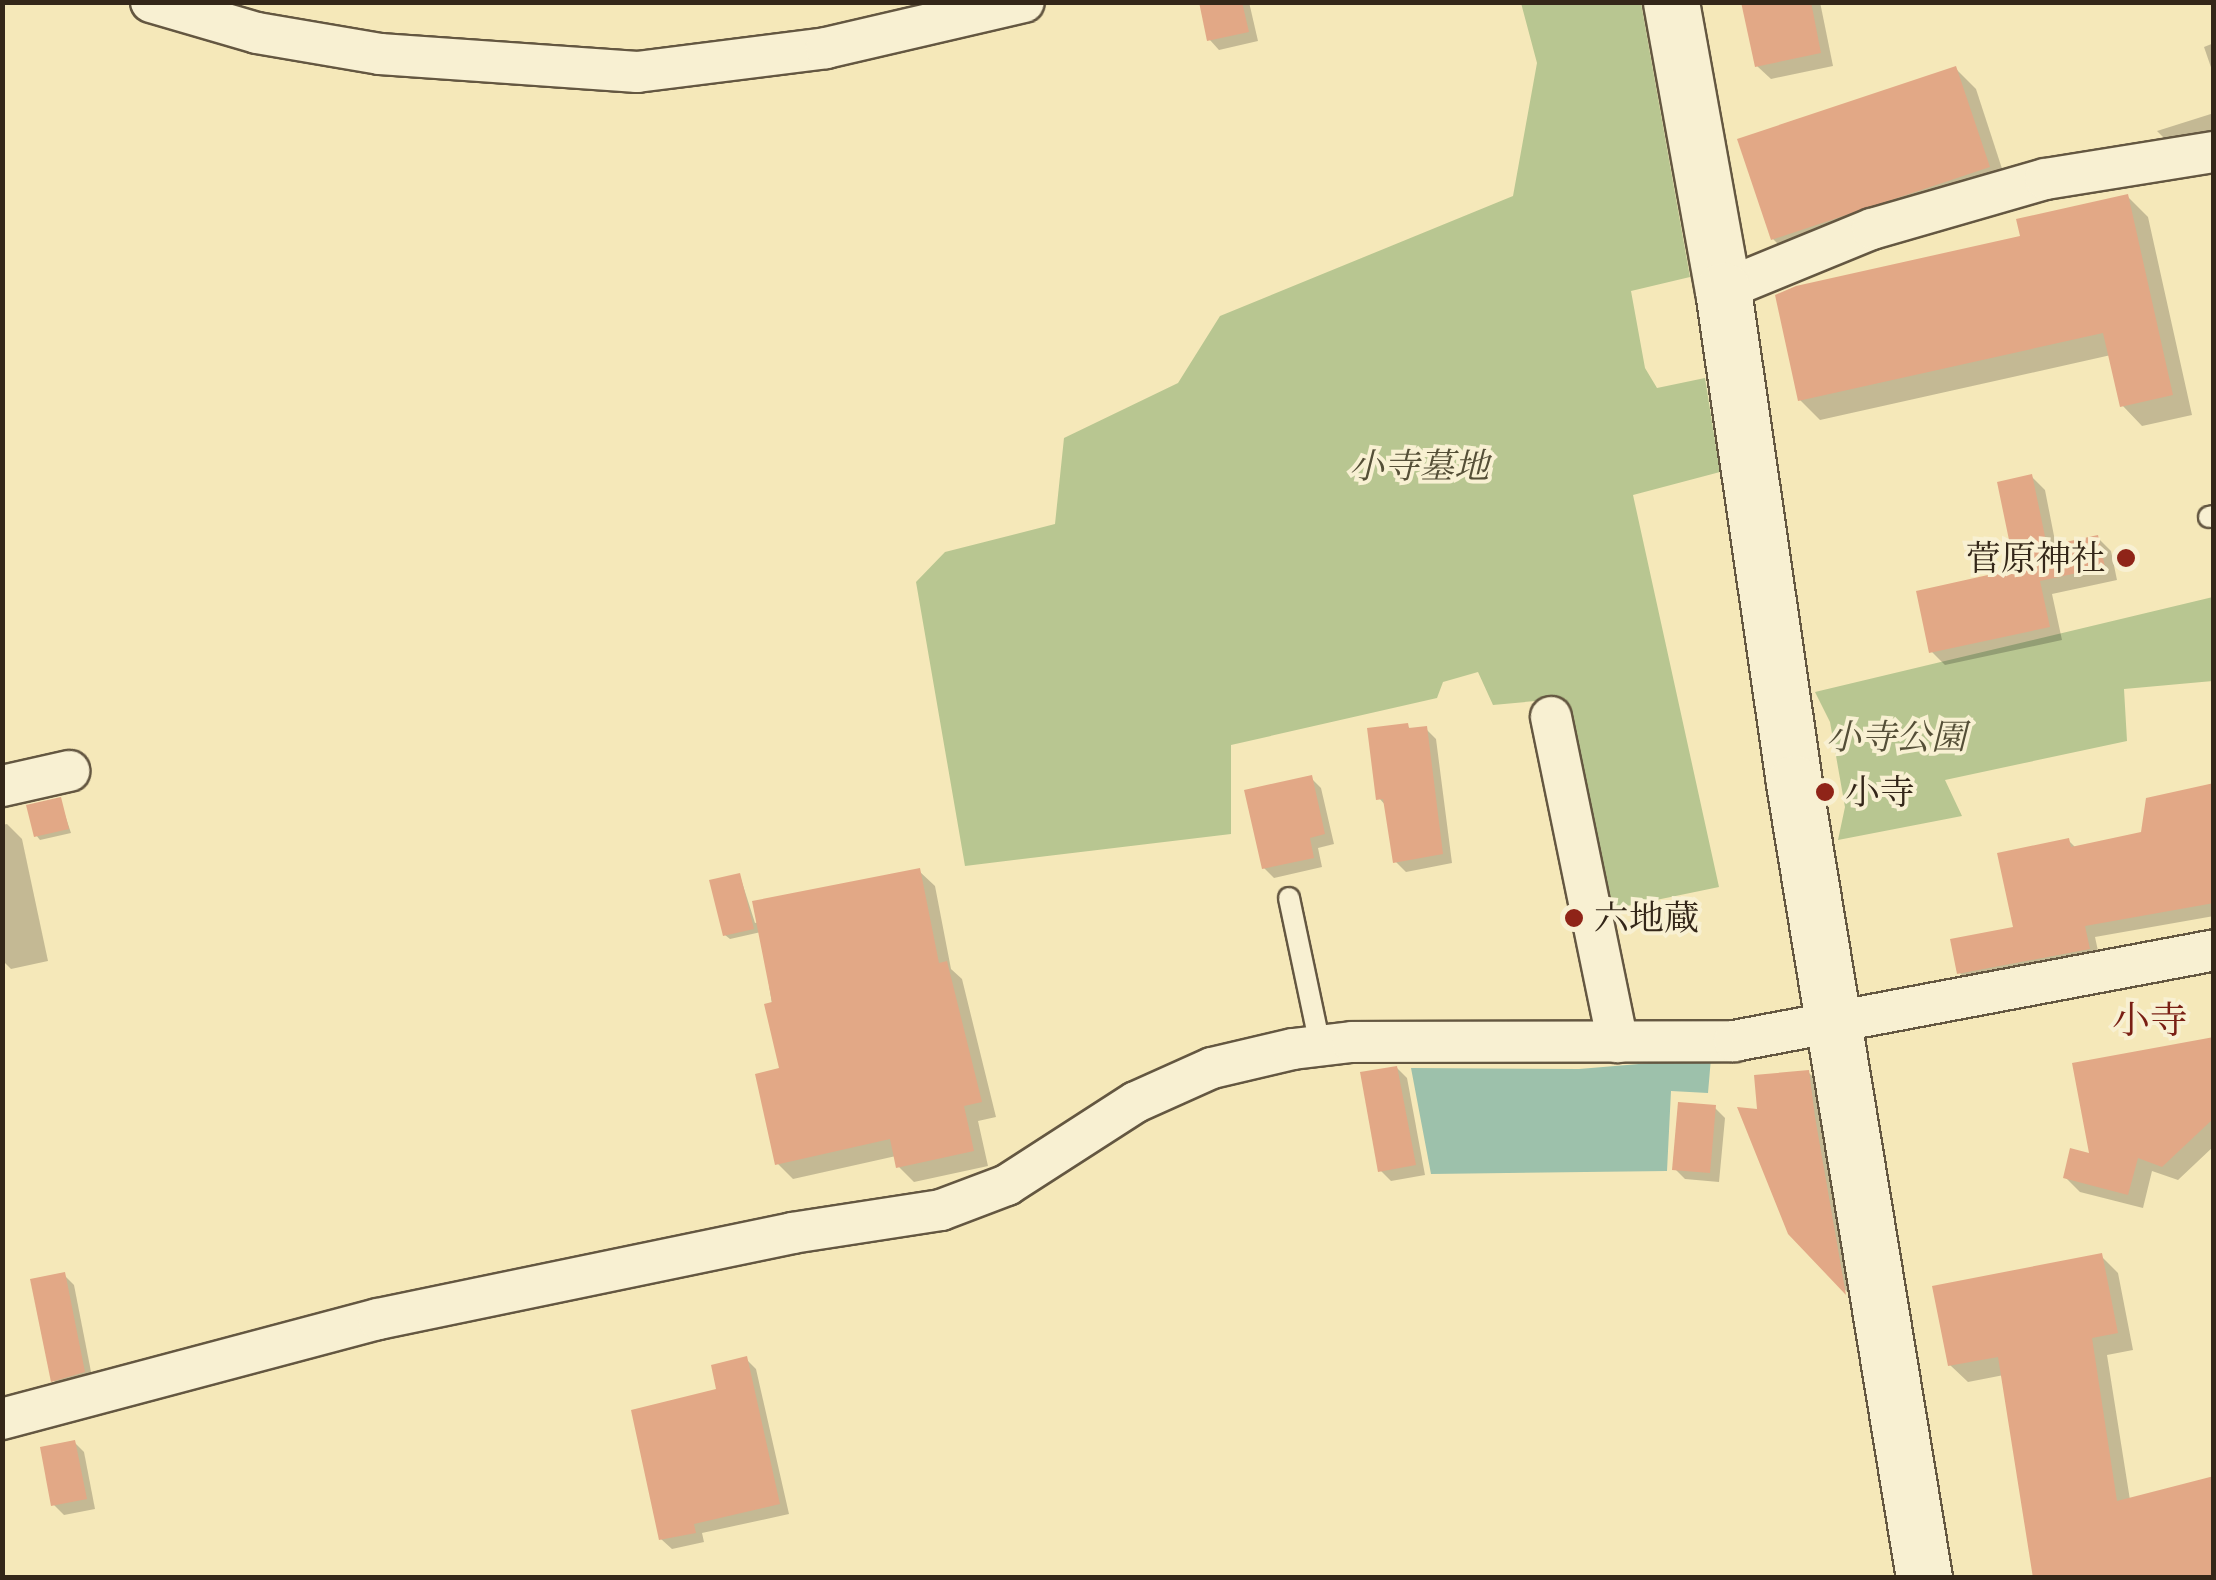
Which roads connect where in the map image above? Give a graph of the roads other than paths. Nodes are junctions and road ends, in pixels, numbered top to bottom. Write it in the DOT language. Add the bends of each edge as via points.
graph roads {
  1 [pos="151,2"];
  2 [pos="1024,2"];
  3 [pos="1672,2"];
  4 [pos="2214,152"];
  5 [pos="1724,290"];
  6 [pos="1551,717"];
  7 [pos="69,770"];
  8 [pos="2,786"];
  9 [pos="1289,898"];
  10 [pos="2214,950"];
  11 [pos="1832,1026"];
  12 [pos="1618,1042"];
  13 [pos="1320,1045"];
  14 [pos="2,1418"];
  15 [pos="1924,1578"];
  1 -- 2 [label="street" via="257,33 380,54 637,72 826,48"];
  3 -- 5 [label="street"];
  4 -- 5 [label="street" via="2045,180 1872,230"];
  5 -- 11 [label="street"];
  6 -- 12 [label="street"];
  7 -- 8 [label="street"];
  9 -- 13 [label="lane"];
  10 -- 11 [label="street"];
  11 -- 12 [label="street" via="1734,1042"];
  11 -- 15 [label="street"];
  12 -- 13 [label="street"];
  13 -- 14 [label="street" via="1212,1068 1136,1102 1007,1186 942,1210 792,1233 378,1319"];
}
